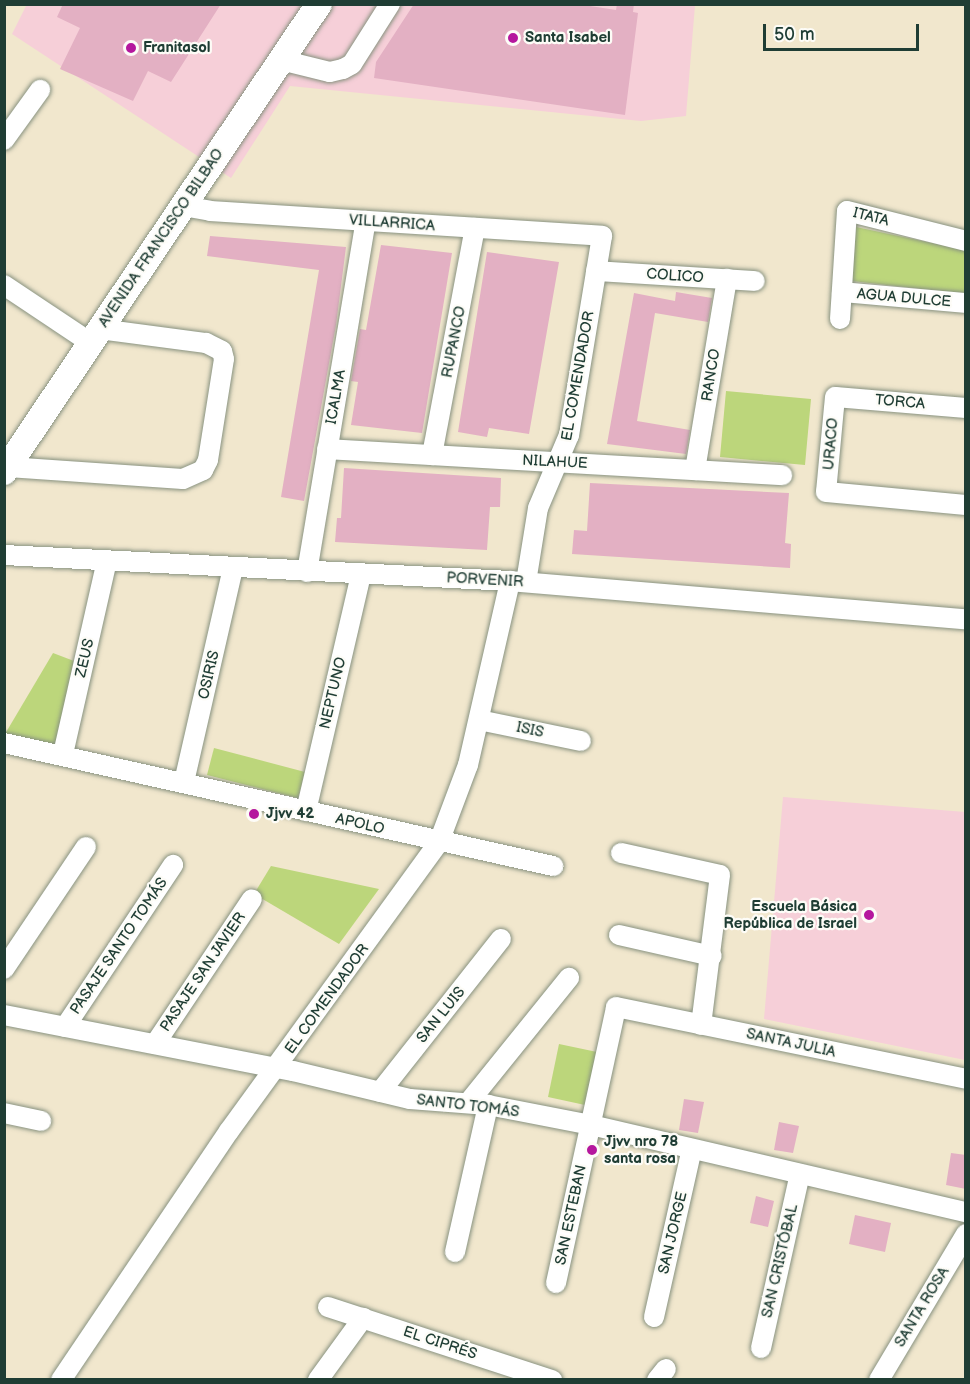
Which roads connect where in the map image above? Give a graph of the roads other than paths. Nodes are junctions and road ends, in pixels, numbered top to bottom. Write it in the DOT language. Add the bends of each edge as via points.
graph roads {
  1 [pos="319,4"];
  2 [pos="390,4"];
  3 [pos="281,60"];
  4 [pos="40,90"];
  5 [pos="4,141"];
  6 [pos="183,206"];
  7 [pos="366,221"];
  8 [pos="475,228"];
  9 [pos="602,236"];
  10 [pos="966,241"];
  11 [pos="596,271"];
  12 [pos="726,279"];
  13 [pos="754,281"];
  14 [pos="4,285"];
  15 [pos="842,292"];
  16 [pos="966,303"];
  17 [pos="840,319"];
  18 [pos="95,336"];
  19 [pos="835,397"];
  20 [pos="966,408"];
  21 [pos="327,449"];
  22 [pos="432,455"];
  23 [pos="557,462"];
  24 [pos="6,469"];
  25 [pos="695,470"];
  26 [pos="782,475"];
  27 [pos="966,505"];
  28 [pos="4,555"];
  29 [pos="107,561"];
  30 [pos="233,568"];
  31 [pos="307,572"];
  32 [pos="361,575"];
  33 [pos="518,582"];
  34 [pos="966,619"];
  35 [pos="479,720"];
  36 [pos="581,741"];
  37 [pos="4,743"];
  38 [pos="63,754"];
  39 [pos="184,782"];
  40 [pos="306,811"];
  41 [pos="439,842"];
  42 [pos="86,847"];
  43 [pos="621,853"];
  44 [pos="173,864"];
  45 [pos="553,866"];
  46 [pos="252,899"];
  47 [pos="619,935"];
  48 [pos="501,939"];
  49 [pos="712,956"];
  50 [pos="4,969"];
  51 [pos="569,978"];
  52 [pos="616,1007"];
  53 [pos="4,1015"];
  54 [pos="701,1025"];
  55 [pos="65,1027"];
  56 [pos="154,1044"];
  57 [pos="276,1068"];
  58 [pos="966,1079"];
  59 [pos="380,1092"];
  60 [pos="468,1103"];
  61 [pos="488,1105"];
  62 [pos="6,1116"];
  63 [pos="42,1121"];
  64 [pos="591,1125"];
  65 [pos="692,1149"];
  66 [pos="800,1174"];
  67 [pos="966,1212"];
  68 [pos="966,1234"];
  69 [pos="454,1252"];
  70 [pos="556,1283"];
  71 [pos="328,1307"];
  72 [pos="654,1317"];
  73 [pos="363,1318"];
  74 [pos="761,1348"];
  75 [pos="61,1380"];
  76 [pos="318,1380"];
  77 [pos="552,1380"];
  78 [pos="879,1380"];
  1 -- 3 [label="main road, AVENIDA FRANCISCO BILBAO"];
  2 -- 3 [label="street" via="352,64 343,69 330,72"];
  3 -- 6 [label="main road, AVENIDA FRANCISCO BILBAO"];
  4 -- 5 [label="street"];
  6 -- 7 [label="street, VILLARRICA"];
  6 -- 18 [label="main road, AVENIDA FRANCISCO BILBAO"];
  7 -- 8 [label="street, VILLARRICA"];
  7 -- 21 [label="street, ICALMA"];
  8 -- 9 [label="street, VILLARRICA"];
  8 -- 22 [label="street, RUPANCO"];
  9 -- 11 [label="street, EL COMENDADOR"];
  10 -- 15 [label="street, ITATA" via="847,211"];
  11 -- 12 [label="street, COLICO"];
  11 -- 23 [label="street, EL COMENDADOR" via="571,428"];
  12 -- 13 [label="street, COLICO"];
  12 -- 25 [label="street, RANCO"];
  14 -- 18 [label="street"];
  15 -- 16 [label="street, AGUA DULCE"];
  15 -- 17 [label="street, ITATA"];
  18 -- 24 [label="main road, AVENIDA FRANCISCO BILBAO"];
  18 -- 24 [label="street" via="206,343 222,351 219,393 203,470 183,478"];
  19 -- 20 [label="street, TORCA"];
  19 -- 27 [label="street, URACO" via="826,492"];
  21 -- 22 [label="street, NILAHUE"];
  21 -- 31 [label="street, ICALMA"];
  22 -- 23 [label="street, NILAHUE"];
  23 -- 25 [label="street, NILAHUE"];
  23 -- 33 [label="street, EL COMENDADOR" via="534,523"];
  25 -- 26 [label="street, NILAHUE"];
  28 -- 29 [label="street, PORVENIR"];
  29 -- 30 [label="street, PORVENIR"];
  29 -- 38 [label="street, ZEUS"];
  30 -- 31 [label="street, PORVENIR"];
  30 -- 39 [label="street, OSIRIS"];
  31 -- 32 [label="street, PORVENIR"];
  32 -- 33 [label="street, PORVENIR"];
  32 -- 40 [label="street, NEPTUNO"];
  33 -- 34 [label="street, PORVENIR"];
  33 -- 35 [label="street, EL COMENDADOR"];
  35 -- 36 [label="street, ISIS"];
  35 -- 41 [label="street, EL COMENDADOR" via="461,791"];
  37 -- 38 [label="street, APOLO"];
  38 -- 39 [label="street, APOLO"];
  39 -- 40 [label="street, APOLO"];
  40 -- 41 [label="street, APOLO"];
  41 -- 45 [label="street, APOLO"];
  41 -- 57 [label="street, EL COMENDADOR"];
  42 -- 50 [label="street"];
  43 -- 49 [label="street" via="720,874"];
  44 -- 55 [label="street, PASAJE SANTO TOMÁS"];
  46 -- 56 [label="street, PASAJE SAN JAVIER"];
  47 -- 49 [label="street"];
  48 -- 59 [label="street, SAN LUIS"];
  49 -- 54 [label="street"];
  51 -- 60 [label="street"];
  52 -- 54 [label="street, SANTA JULIA"];
  52 -- 64 [label="street, SAN ESTEBAN"];
  53 -- 55 [label="street, SANTO TOMÁS"];
  54 -- 58 [label="street, SANTA JULIA"];
  55 -- 56 [label="street, SANTO TOMÁS"];
  56 -- 57 [label="street, SANTO TOMÁS"];
  57 -- 59 [label="street, SANTO TOMÁS"];
  57 -- 75 [label="street, EL COMENDADOR"];
  59 -- 60 [label="street, SANTO TOMÁS" via="410,1099"];
  60 -- 61 [label="street, SANTO TOMÁS"];
  61 -- 64 [label="street, SANTO TOMÁS"];
  61 -- 69 [label="street"];
  62 -- 63 [label="street"];
  64 -- 65 [label="street, SANTO TOMÁS"];
  64 -- 70 [label="street, SAN ESTEBAN"];
  65 -- 66 [label="street, SANTO TOMÁS"];
  65 -- 72 [label="street, SAN JORGE"];
  66 -- 67 [label="street, SANTO TOMÁS"];
  66 -- 74 [label="street, SAN CRISTÓBAL"];
  68 -- 78 [label="street, SANTA ROSA"];
  71 -- 73 [label="street, EL CIPRÉS"];
  73 -- 76 [label="street"];
  73 -- 77 [label="street, EL CIPRÉS"];
}
